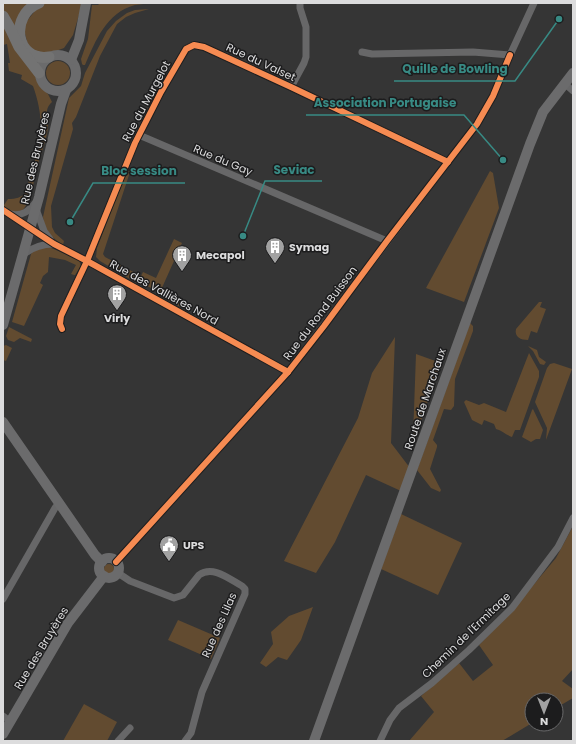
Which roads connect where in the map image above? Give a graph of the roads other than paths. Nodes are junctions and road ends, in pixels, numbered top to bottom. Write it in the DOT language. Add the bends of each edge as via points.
graph roads {
  1 [pos="39,3"];
  2 [pos="86,3"];
  3 [pos="300,3"];
  4 [pos="534,3"];
  5 [pos="3,16"];
  6 [pos="194,45"];
  7 [pos="362,52"];
  8 [pos="510,56"];
  9 [pos="49,57"];
  10 [pos="67,57"];
  11 [pos="39,73"];
  12 [pos="573,73"];
  13 [pos="564,83"];
  14 [pos="291,87"];
  15 [pos="49,90"];
  16 [pos="66,90"];
  17 [pos="573,91"];
  18 [pos="54,135"];
  19 [pos="139,135"];
  20 [pos="448,162"];
  21 [pos="39,197"];
  22 [pos="36,209"];
  23 [pos="7,213"];
  24 [pos="30,229"];
  25 [pos="386,242"];
  26 [pos="26,243"];
  27 [pos="54,244"];
  28 [pos="23,255"];
  29 [pos="87,261"];
  30 [pos="3,325"];
  31 [pos="62,329"];
  32 [pos="288,372"];
  33 [pos="3,422"];
  34 [pos="59,503"];
  35 [pos="573,518"];
  36 [pos="102,562"];
  37 [pos="116,562"];
  38 [pos="118,574"];
  39 [pos="104,576"];
  40 [pos="3,599"];
  41 [pos="7,719"];
  42 [pos="130,728"];
  43 [pos="3,734"];
  44 [pos="118,741"];
  45 [pos="186,741"];
  46 [pos="314,741"];
  47 [pos="380,741"];
  1 -- 9 [label="main road" via="22,17 20,37 26,50 33,55"];
  2 -- 10 [label="street" via="78,40"];
  3 -- 14 [label="street" via="306,27 306,57"];
  4 -- 8 [label="street, Rue du Rond Buisson"];
  5 -- 11 [label="main road" via="18,47"];
  6 -- 14 [label="street, Rue du Valset" via="204,47"];
  6 -- 19 [label="street, Rue du Murgelot" via="186,49"];
  7 -- 8 [label="street" via="473,52"];
  8 -- 20 [label="street, Rue du Rond Buisson" via="479,121"];
  9 -- 10 [label="street" via="58,54"];
  9 -- 11 [label="street" via="40,66"];
  10 -- 16 [label="street" via="76,70 76,76"];
  11 -- 15 [label="street"];
  12 -- 13 [label="street, Route de Marchaux"];
  13 -- 17 [label="street"];
  13 -- 46 [label="street, Route de Marchaux" via="544,112 530,144 469,319"];
  14 -- 20 [label="street, Rue du Valset"];
  15 -- 16 [label="street"];
  15 -- 18 [label="street" via="54,104"];
  16 -- 18 [label="street, Rue des Bruyères"];
  18 -- 21 [label="street, Rue des Bruyères"];
  19 -- 25 [label="street, Rue du Gay"];
  19 -- 29 [label="street, Rue du Murgelot"];
  20 -- 25 [label="street, Rue du Rond Buisson"];
  21 -- 22 [label="street, Rue des Bruyères"];
  21 -- 23 [label="street" via="23,214"];
  22 -- 24 [label="street, Rue des Bruyères"];
  22 -- 27 [label="street" via="44,231"];
  23 -- 24 [label="street, Rue des Vallières Nord"];
  23 -- 26 [label="street" via="22,229"];
  24 -- 26 [label="street, Rue des Bruyères"];
  24 -- 27 [label="street, Rue des Vallières Nord"];
  25 -- 32 [label="street, Rue du Rond Buisson"];
  26 -- 28 [label="street, Rue des Bruyères"];
  27 -- 28 [label="street" via="42,244"];
  27 -- 29 [label="street, Rue des Vallières Nord"];
  28 -- 30 [label="street, Rue des Bruyères"];
  29 -- 31 [label="street, Rue du Murgelot" via="61,316"];
  29 -- 32 [label="street, Rue des Vallières Nord"];
  32 -- 37 [label="street, Rue du Rond Buisson"];
  33 -- 34 [label="street"];
  34 -- 36 [label="street" via="95,556"];
  34 -- 40 [label="street"];
  35 -- 47 [label="street, Chemin de l'Ermitage" via="558,547 512,608 432,683 399,708"];
  36 -- 37 [label="street" via="111,559"];
  36 -- 39 [label="street" via="100,568"];
  37 -- 38 [label="street"];
  38 -- 39 [label="street" via="113,578"];
  38 -- 45 [label="street, Rue des Lilas" via="174,598 183,595 202,572 216,572 245,589 202,692"];
  39 -- 41 [label="street, Rue des Bruyères" via="68,623"];
  41 -- 43 [label="street, Rue des Bruyères"];
  42 -- 44 [label="street"];
}
